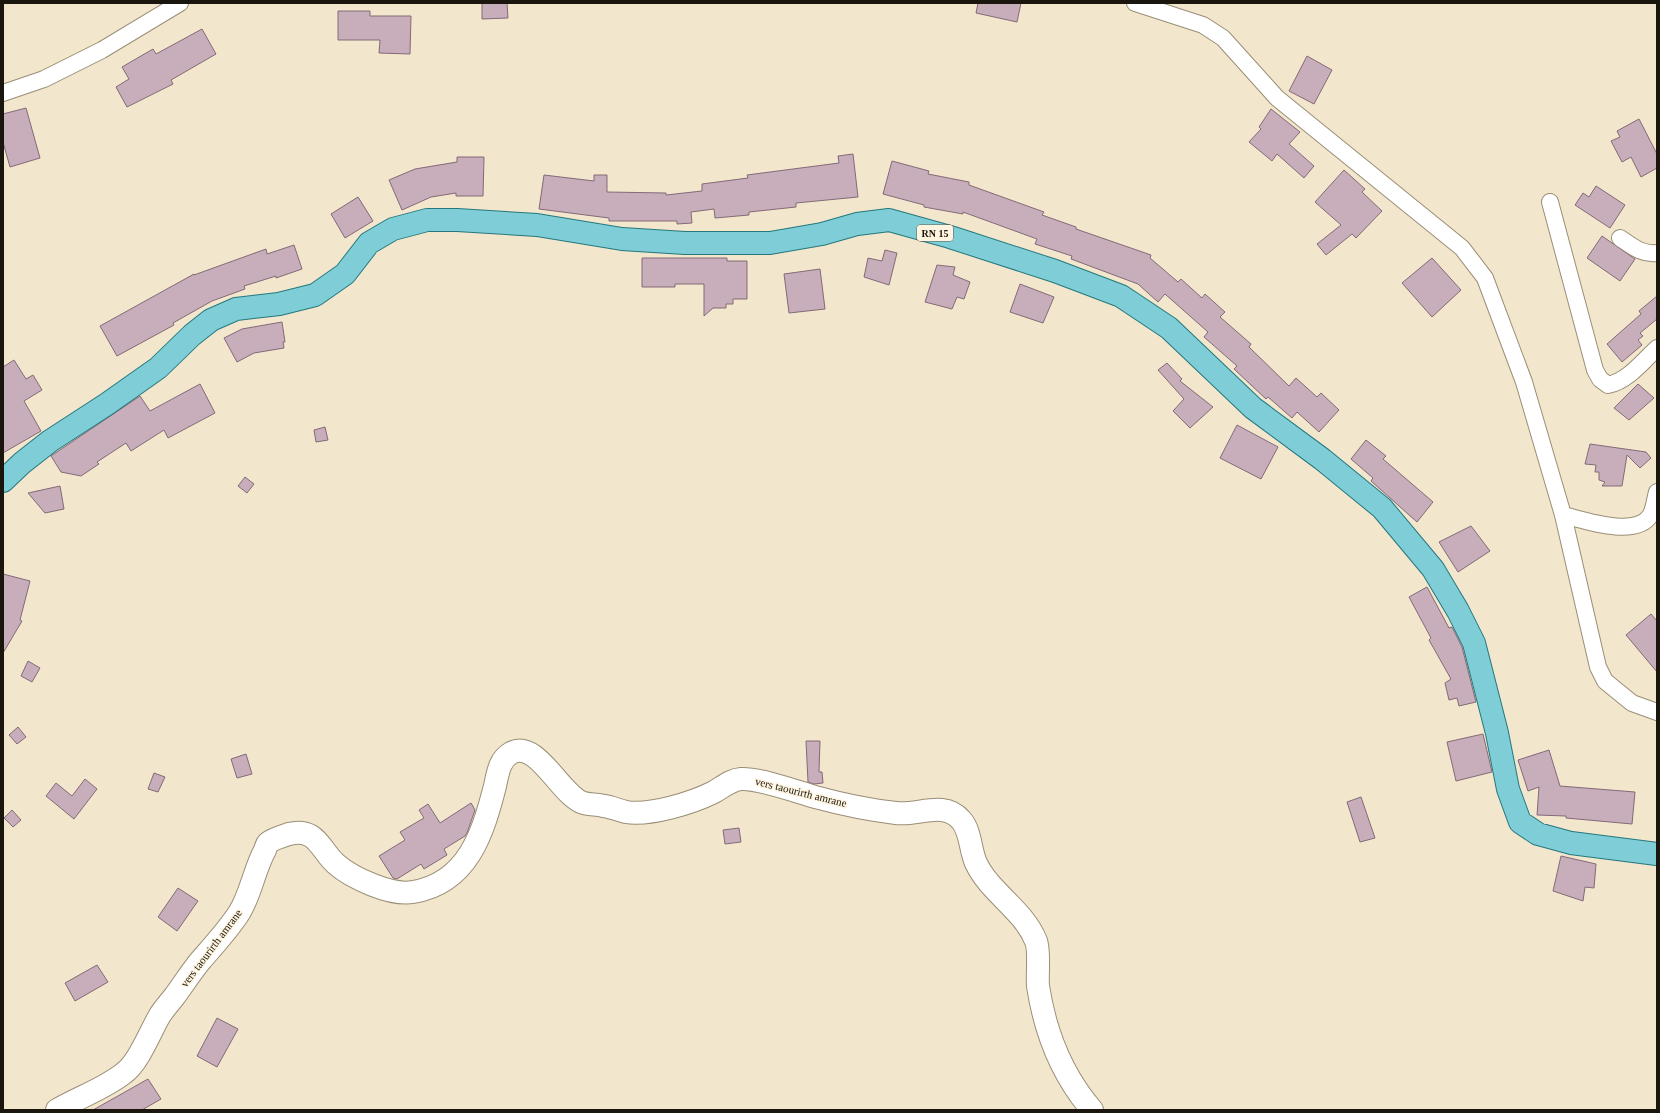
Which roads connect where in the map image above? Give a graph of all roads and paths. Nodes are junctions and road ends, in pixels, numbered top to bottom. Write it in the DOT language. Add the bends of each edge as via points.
graph roads {
  1 [pos="180,3"];
  2 [pos="1135,3"];
  3 [pos="3,93"];
  4 [pos="1550,202"];
  5 [pos="1620,238"];
  6 [pos="1657,253"];
  7 [pos="1657,348"];
  8 [pos="3,481"];
  9 [pos="1657,492"];
  10 [pos="1654,510"];
  11 [pos="1563,515"];
  12 [pos="1657,712"];
  13 [pos="1657,854"];
  14 [pos="57,1110"];
  15 [pos="1092,1110"];
  1 -- 3 [label="street" via="102,50 44,79"];
  2 -- 11 [label="street" via="1203,25 1223,38 1277,98 1462,248 1485,278 1524,382"];
  4 -- 7 [label="street" via="1595,370 1600,379 1608,385 1617,383"];
  5 -- 6 [label="street" via="1639,251"];
  8 -- 13 [label="main road, RN 15" via="50,442 158,368 211,320 236,309 279,304 315,296 345,274 369,244 393,229 428,220 457,220 537,225 622,240 770,243 822,234 857,224 889,220 1047,269 1121,296 1169,328 1253,408 1382,508 1432,569 1474,643 1508,789 1520,822 1538,834 1571,843"];
  9 -- 10 [label="street"];
  10 -- 11 [label="street" via="1640,524 1630,527"];
  11 -- 12 [label="street" via="1598,667 1605,681 1632,703"];
  14 -- 15 [label="street, vers taourirth amrane" via="127,1072 160,1015 240,910 268,843 284,835 299,832 315,838 332,862 345,872 368,883 388,890 409,893 432,887 448,879 467,859 484,826 499,766 508,754 516,750 526,751 535,756 568,794 583,803 628,812 676,807 714,792 734,780 749,779 830,801 877,810 907,814 927,810 948,810 962,820 976,863 985,877 1016,910 1038,944 1038,986 1052,1040 1066,1076"];
}
